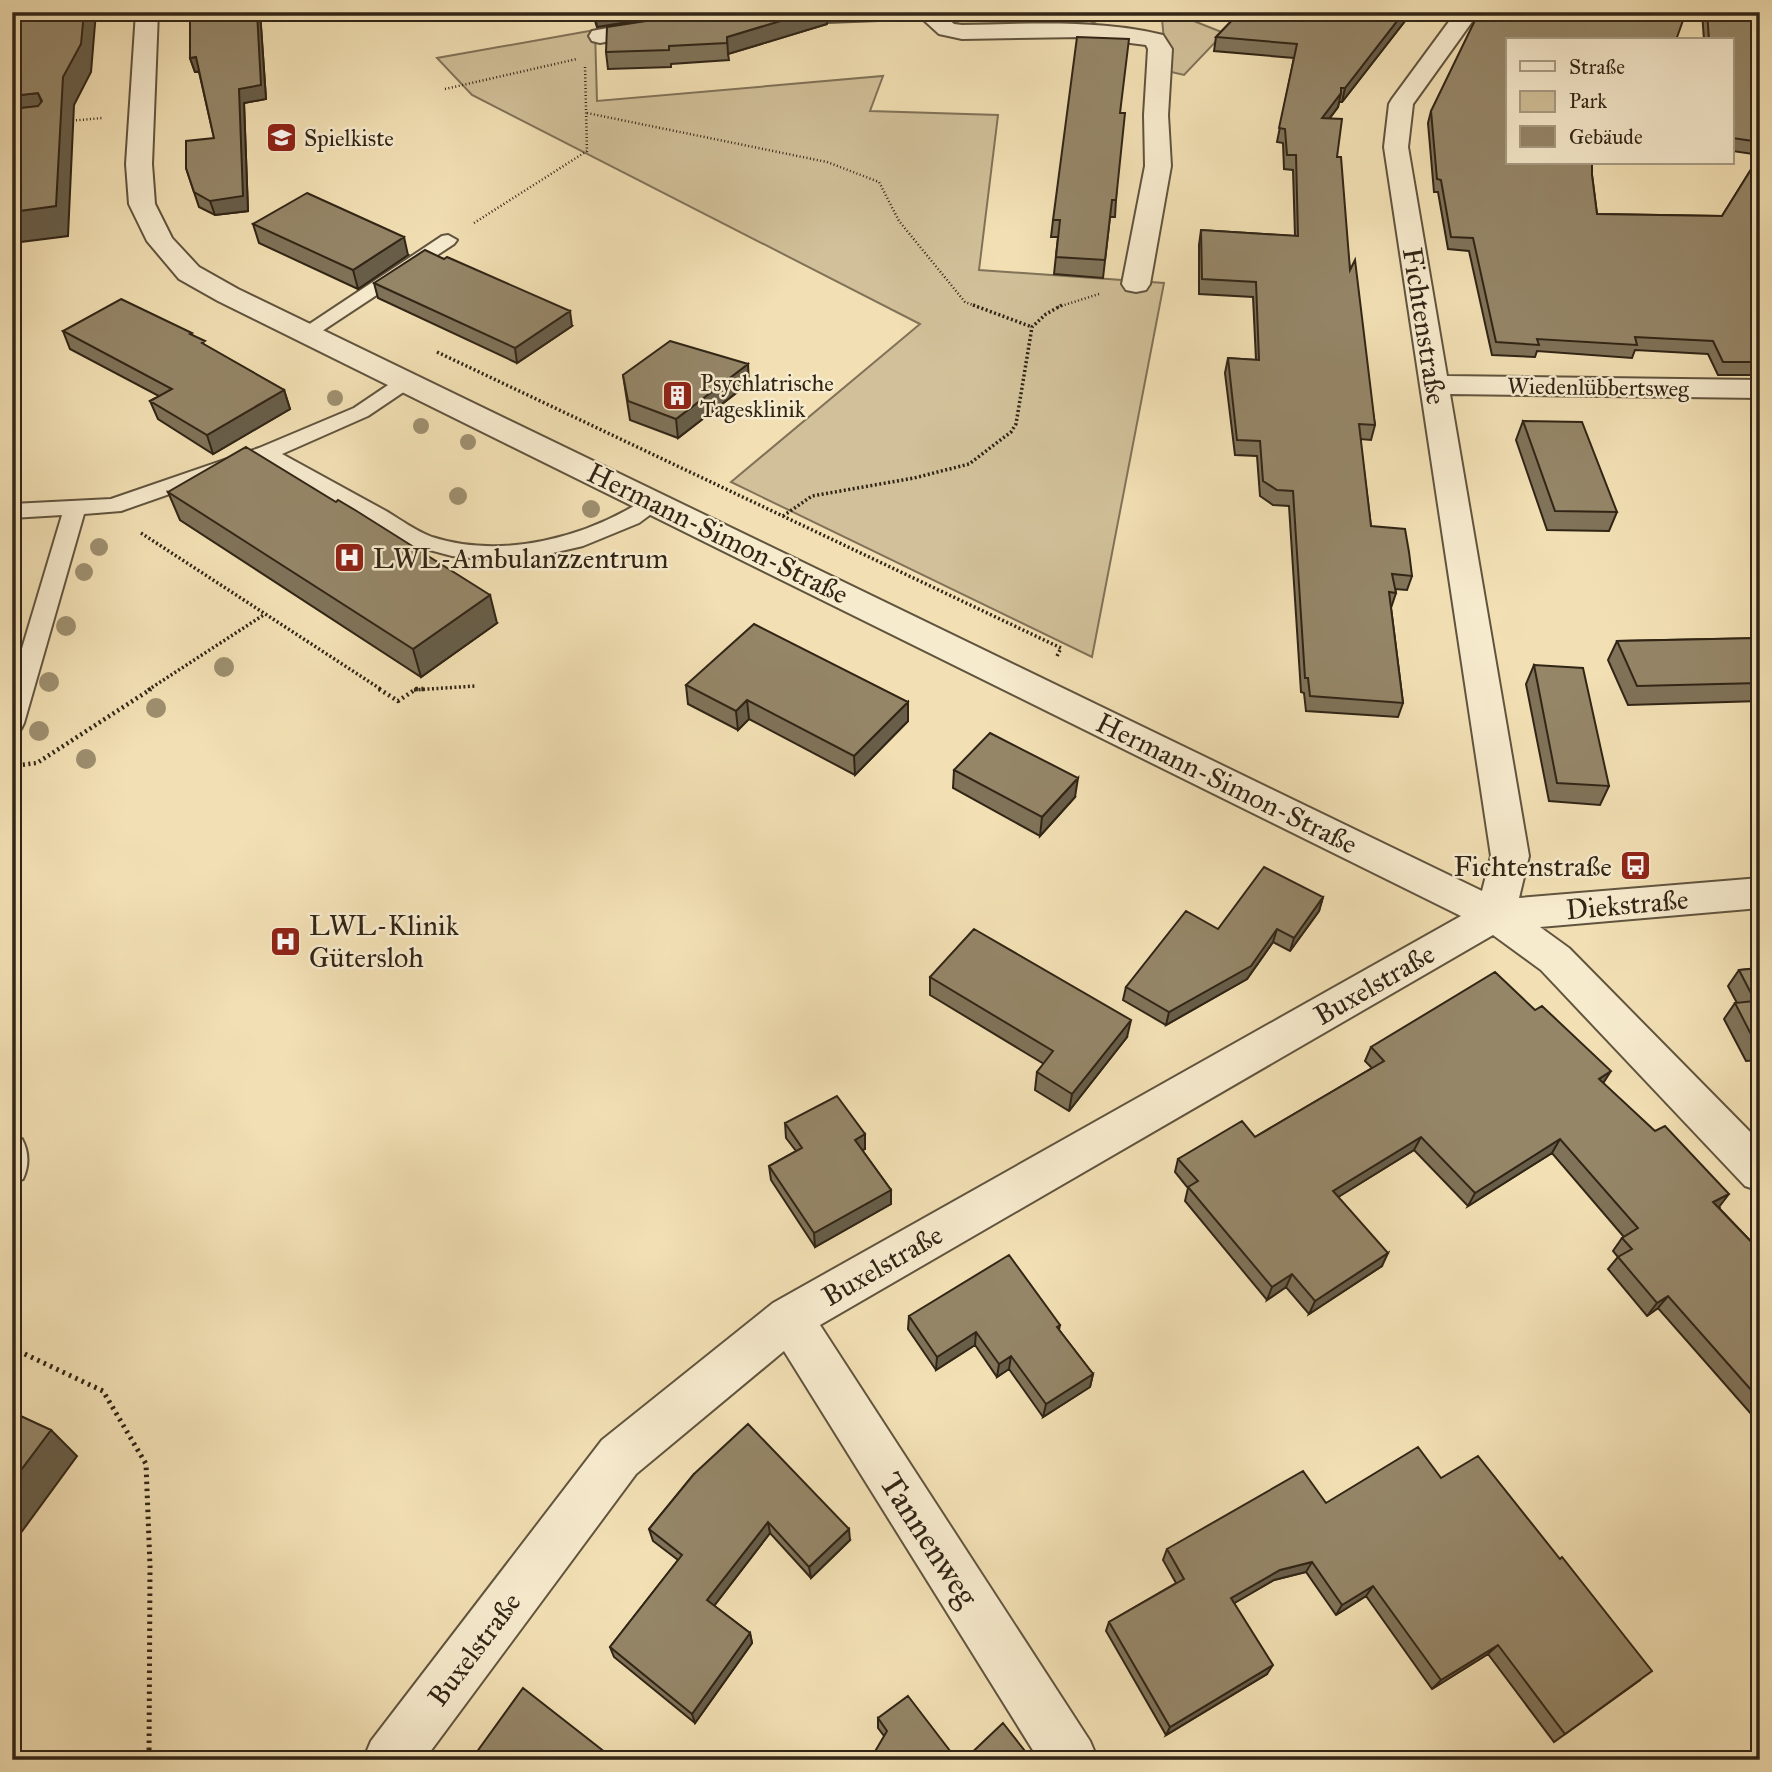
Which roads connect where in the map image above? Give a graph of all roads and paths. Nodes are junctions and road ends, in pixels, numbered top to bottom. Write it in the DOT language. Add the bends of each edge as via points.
graph roads {
  1 [pos="147,12"];
  2 [pos="905,12"];
  3 [pos="926,12"];
  4 [pos="1468,12"];
  5 [pos="759,17"];
  6 [pos="680,23"];
  7 [pos="600,36"];
  8 [pos="445,89"];
  9 [pos="141,113"];
  10 [pos="587,113"];
  11 [pos="61,122"];
  12 [pos="448,240"];
  13 [pos="1136,284"];
  14 [pos="1032,327"];
  15 [pos="306,333"];
  16 [pos="429,350"];
  17 [pos="407,381"];
  18 [pos="1436,385"];
  19 [pos="1760,389"];
  20 [pos="266,453"];
  21 [pos="655,503"];
  22 [pos="113,506"];
  23 [pos="75,508"];
  24 [pos="12,511"];
  25 [pos="783,516"];
  26 [pos="265,614"];
  27 [pos="475,686"];
  28 [pos="1042,693"];
  29 [pos="12,723"];
  30 [pos="12,766"];
  31 [pos="1760,893"];
  32 [pos="1495,915"];
  33 [pos="12,1148"];
  34 [pos="12,1170"];
  35 [pos="1760,1172"];
  36 [pos="789,1318"];
  37 [pos="12,1348"];
  38 [pos="149,1760"];
  39 [pos="390,1760"];
  40 [pos="1071,1760"];
  1 -- 9 [label="street, Hermann-Simon-Straße"];
  2 -- 5 [label="street"];
  3 -- 13 [label="street" via="947,29 962,32 1083,30 1155,40 1160,49 1158,166"];
  4 -- 18 [label="street, Fichtenstraße" via="1401,104 1396,147"];
  6 -- 7 [label="street"];
  8 -- 10 [label="path" via="585,57"];
  9 -- 11 [label="path"];
  9 -- 15 [label="street, Hermann-Simon-Straße" via="142,204 160,241 189,273"];
  10 -- 12 [label="path" via="587,151"];
  10 -- 14 [label="path" via="827,162 879,182 899,221 965,302"];
  12 -- 15 [label="lane"];
  13 -- 14 [label="path" via="1061,305 1040,316"];
  14 -- 25 [label="path" via="1016,424 969,464 812,496"];
  15 -- 17 [label="street, Hermann-Simon-Straße"];
  16 -- 25 [label="path"];
  17 -- 20 [label="lane" via="361,412"];
  17 -- 21 [label="street, Hermann-Simon-Straße"];
  18 -- 19 [label="street, Wiedenlübbertsweg"];
  18 -- 32 [label="street, Fichtenstraße" via="1510,856"];
  20 -- 21 [label="lane" via="425,541 467,550 547,548 614,528"];
  20 -- 22 [label="lane"];
  21 -- 28 [label="street, Hermann-Simon-Straße"];
  22 -- 23 [label="lane"];
  22 -- 26 [label="path" via="121,520"];
  23 -- 24 [label="lane"];
  23 -- 29 [label="lane"];
  25 -- 28 [label="path" via="1061,648"];
  26 -- 27 [label="path" via="398,701 416,689"];
  26 -- 30 [label="path" via="37,763"];
  28 -- 32 [label="street, Hermann-Simon-Straße"];
  31 -- 32 [label="street, Diekstraße"];
  32 -- 35 [label="street" via="1555,959"];
  32 -- 36 [label="street, Buxelstraße"];
  33 -- 34 [label="lane"];
  36 -- 39 [label="street, Buxelstraße" via="619,1457"];
  36 -- 40 [label="street, Tannenweg"];
  37 -- 38 [label="path" via="103,1391 146,1464"];
}
